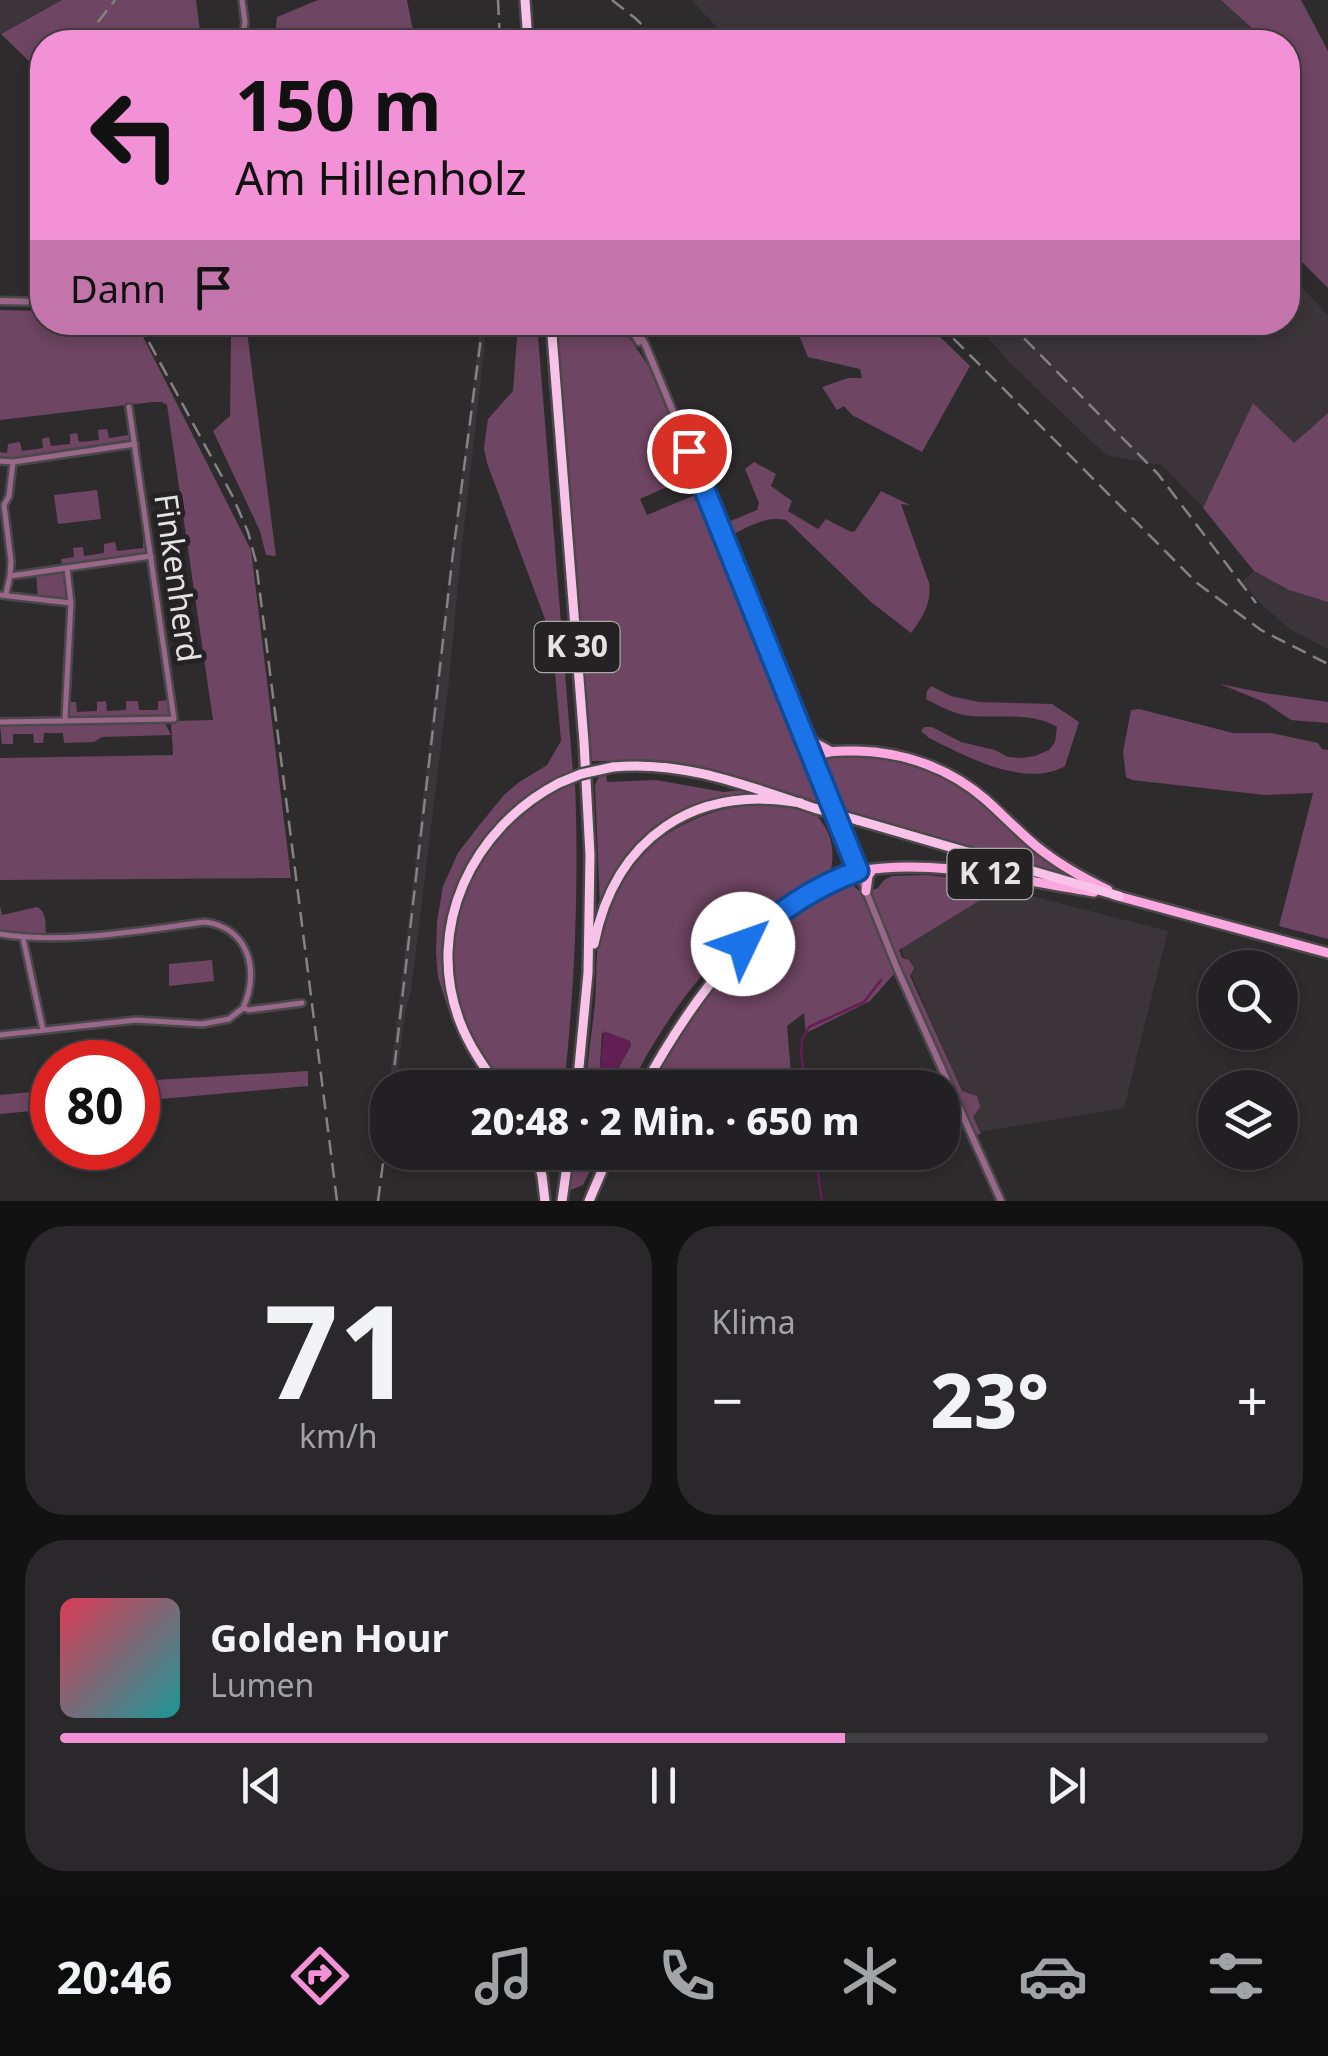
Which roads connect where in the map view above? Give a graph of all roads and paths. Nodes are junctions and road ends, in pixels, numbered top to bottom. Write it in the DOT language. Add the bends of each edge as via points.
graph roads {
  1 [pos="242,0"];
  2 [pos="524,0"];
  3 [pos="244,30"];
  4 [pos="527,30"];
  5 [pos="0,301"];
  6 [pos="30,302"];
  7 [pos="552,335"];
  8 [pos="637,335"];
  9 [pos="129,407"];
  10 [pos="134,444"];
  11 [pos="0,460"];
  12 [pos="14,462"];
  13 [pos="151,556"];
  14 [pos="66,568"];
  15 [pos="10,576"];
  16 [pos="3,594"];
  17 [pos="71,603"];
  18 [pos="65,721"];
  19 [pos="0,722"];
  20 [pos="801,731"];
  21 [pos="831,752"];
  22 [pos="813,760"];
  23 [pos="800,804"];
  24 [pos="873,869"];
  25 [pos="858,871"];
  26 [pos="866,891"];
  27 [pos="1120,896"];
  28 [pos="0,934"];
  29 [pos="23,938"];
  30 [pos="1328,953"];
  31 [pos="588,973"];
  32 [pos="302,1003"];
  33 [pos="244,1008"];
  34 [pos="42,1030"];
  35 [pos="0,1035"];
  36 [pos="487,1070"];
  37 [pos="579,1070"];
  38 [pos="653,1070"];
  39 [pos="539,1170"];
  40 [pos="566,1170"];
  41 [pos="602,1170"];
  42 [pos="545,1201"];
  43 [pos="562,1201"];
  44 [pos="589,1201"];
  45 [pos="1002,1201"];
  1 -- 3 [label="street"];
  2 -- 4 [label="highway"];
  5 -- 6 [label="street"];
  7 -- 31 [label="highway, K 30" via="588,797"];
  8 -- 20 [label="street"];
  9 -- 10 [label="street, Finkenherd"];
  10 -- 12 [label="street"];
  10 -- 13 [label="street, Finkenherd"];
  11 -- 12 [label="street"];
  12 -- 15 [label="street" via="4,505"];
  13 -- 14 [label="street"];
  13 -- 18 [label="street, Finkenherd" via="174,718"];
  14 -- 15 [label="street"];
  14 -- 17 [label="street"];
  15 -- 16 [label="street"];
  16 -- 17 [label="street"];
  17 -- 18 [label="street"];
  18 -- 19 [label="street"];
  20 -- 21 [label="main road"];
  20 -- 22 [label="street"];
  21 -- 22 [label="main road, K 12"];
  21 -- 27 [label="main road, K 12" via="885,753 944,772 1058,862"];
  22 -- 25 [label="street"];
  23 -- 27 [label="highway, bridge"];
  23 -- 31 [label="highway" via="716,804 650,838 607,897"];
  23 -- 36 [label="highway, bridge" via="655,766 581,774 526,803 489,838 452,916 452,998"];
  24 -- 25 [label="main road, K 12"];
  24 -- 26 [label="main road"];
  24 -- 27 [label="main road, K 12" via="940,868"];
  25 -- 26 [label="street"];
  25 -- 38 [label="highway" via="798,899 743,944"];
  26 -- 45 [label="street"];
  27 -- 30 [label="main road, K 12"];
  28 -- 29 [label="street"];
  29 -- 33 [label="street" via="215,923 234,933 246,951 251,981"];
  29 -- 34 [label="street"];
  31 -- 37 [label="highway, K 30"];
  32 -- 33 [label="street"];
  33 -- 34 [label="street" via="202,1024 136,1020"];
  34 -- 35 [label="street"];
  39 -- 42 [label="highway"];
  40 -- 43 [label="highway"];
  41 -- 44 [label="highway"];
}
